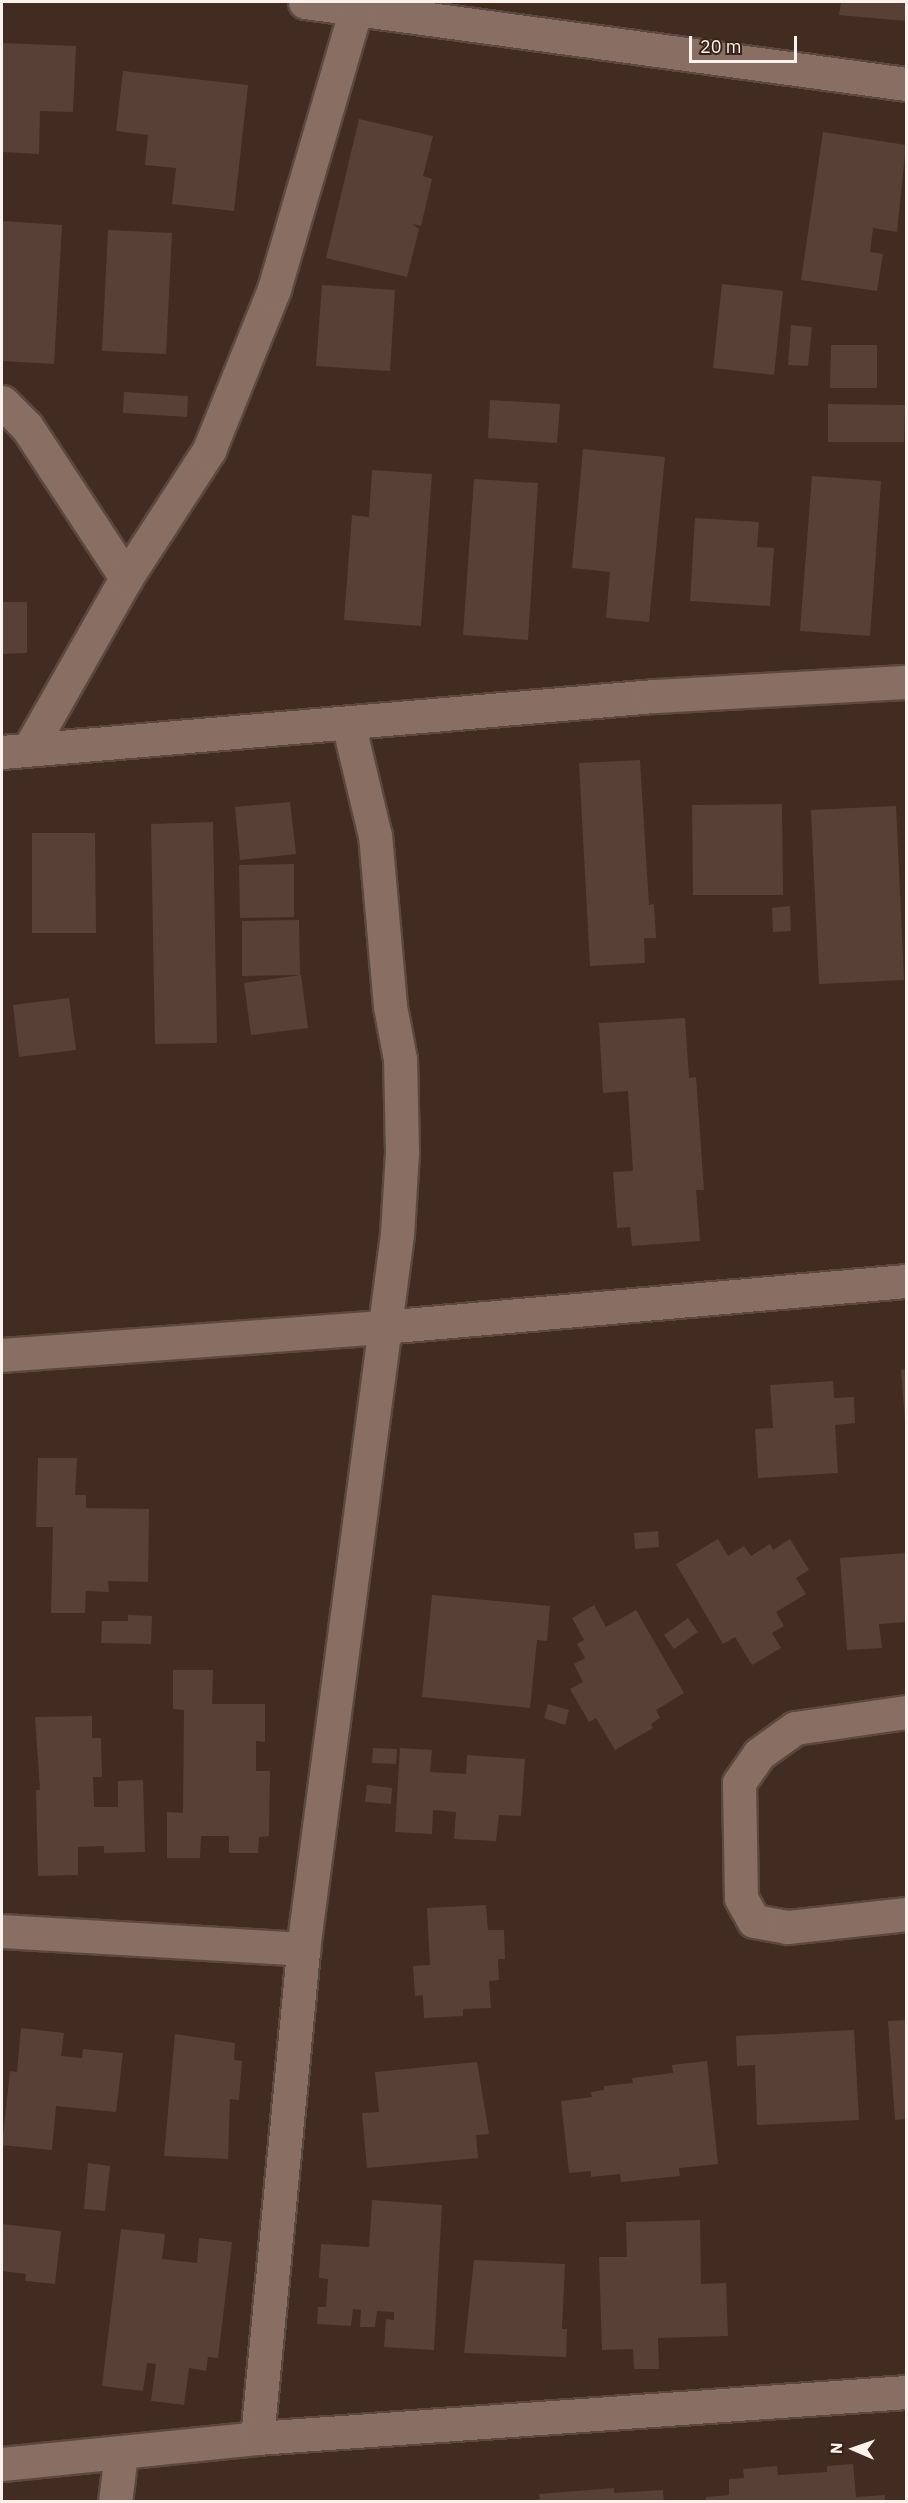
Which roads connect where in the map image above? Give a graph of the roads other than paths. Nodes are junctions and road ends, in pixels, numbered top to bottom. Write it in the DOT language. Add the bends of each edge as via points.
graph roads {
  1 [pos="305,2"];
  2 [pos="357,5"];
  3 [pos="906,84"];
  4 [pos="2,402"];
  5 [pos="126,578"];
  6 [pos="906,682"];
  7 [pos="348,723"];
  8 [pos="15,750"];
  9 [pos="906,1281"];
  10 [pos="383,1327"];
  11 [pos="2,1355"];
  12 [pos="906,1712"];
  13 [pos="906,1914"];
  14 [pos="2,1931"];
  15 [pos="303,1949"];
  16 [pos="906,2392"];
  17 [pos="257,2438"];
  18 [pos="121,2453"];
  19 [pos="2,2464"];
  20 [pos="115,2502"];
  1 -- 2 [label="street"];
  2 -- 3 [label="street"];
  2 -- 5 [label="street" via="274,289 209,450"];
  4 -- 5 [label="street" via="27,427"];
  5 -- 8 [label="street"];
  6 -- 7 [label="street" via="654,696"];
  7 -- 8 [label="street"];
  7 -- 10 [label="street" via="375,836 390,1006 400,1059 402,1152 397,1234"];
  9 -- 10 [label="street"];
  10 -- 11 [label="street"];
  10 -- 15 [label="street"];
  12 -- 13 [label="street" via="795,1728 759,1754 739,1783 741,1898 754,1921 787,1927"];
  14 -- 15 [label="street"];
  15 -- 17 [label="street"];
  16 -- 17 [label="street"];
  17 -- 18 [label="street"];
  18 -- 19 [label="street"];
  18 -- 20 [label="street"];
}
